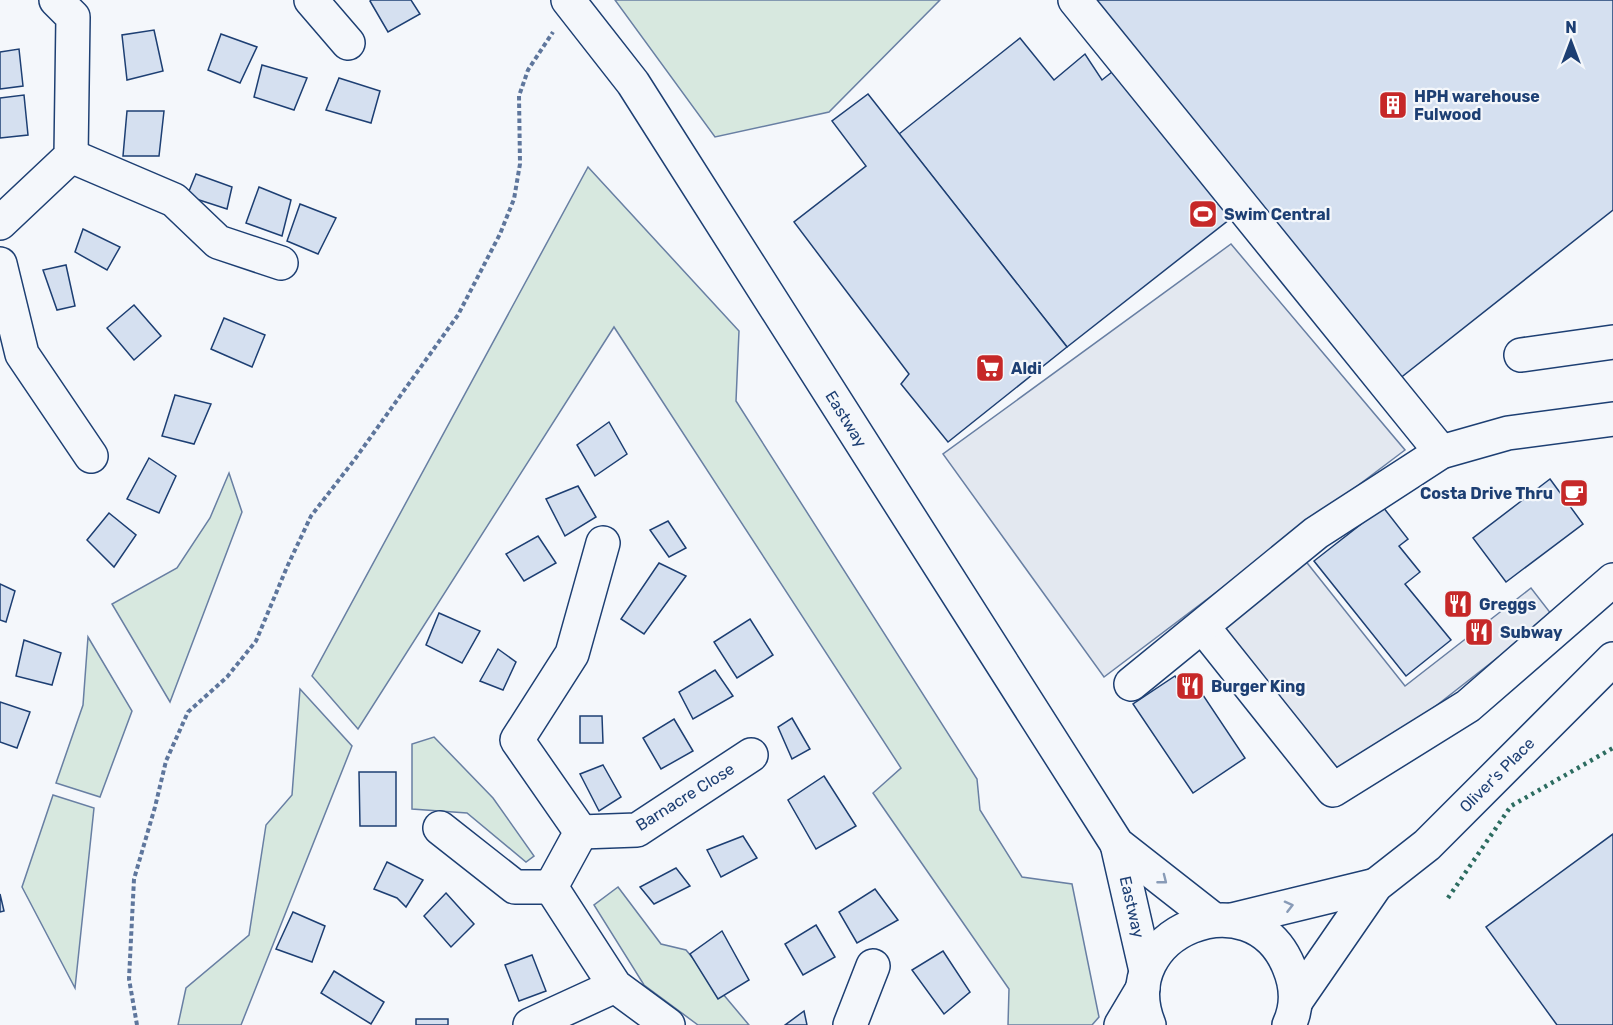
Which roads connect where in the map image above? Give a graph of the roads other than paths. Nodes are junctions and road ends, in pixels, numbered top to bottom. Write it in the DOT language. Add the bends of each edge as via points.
graph roads {
  1 [pos="310,0"];
  2 [pos="1075,0"];
  3 [pos="570,2"];
  4 [pos="74,6"];
  5 [pos="348,43"];
  6 [pos="71,156"];
  7 [pos="0,223"];
  8 [pos="282,263"];
  9 [pos="0,264"];
  10 [pos="1613,342"];
  11 [pos="1521,355"];
  12 [pos="1613,419"];
  13 [pos="1441,452"];
  14 [pos="91,456"];
  15 [pos="603,543"];
  16 [pos="1613,580"];
  17 [pos="1203,627"];
  18 [pos="1613,659"];
  19 [pos="1131,684"];
  20 [pos="751,755"];
  21 [pos="440,828"];
  22 [pos="581,832"];
  23 [pos="1117,844"];
  24 [pos="1376,885"];
  25 [pos="551,887"];
  26 [pos="1223,920"];
  27 [pos="873,966"];
  28 [pos="1144,979"];
  29 [pos="615,986"];
  30 [pos="1293,1017"];
  31 [pos="530,1025"];
  32 [pos="668,1025"];
  33 [pos="850,1025"];
  34 [pos="1121,1025"];
  35 [pos="1149,1025"];
  1 -- 5 [label="street"];
  2 -- 13 [label="street"];
  3 -- 23 [label="street, Eastway" via="633,82"];
  4 -- 6 [label="street"];
  6 -- 7 [label="street"];
  6 -- 8 [label="street" via="174,200 218,242"];
  9 -- 14 [label="street" via="22,354"];
  10 -- 11 [label="street"];
  12 -- 13 [label="street" via="1508,433"];
  13 -- 17 [label="street" via="1316,533"];
  15 -- 22 [label="street" via="572,654 517,740"];
  16 -- 17 [label="street" via="1468,706 1333,790"];
  17 -- 19 [label="street"];
  18 -- 24 [label="street, Oliver's Place" via="1427,845"];
  20 -- 22 [label="street, Barnacre Close" via="637,830"];
  21 -- 25 [label="street" via="515,887"];
  22 -- 25 [label="street"];
  23 -- 26 [label="street, Eastway, one-way"];
  23 -- 28 [label="street, Eastway"];
  26 -- 24 [label="street, Oliver's Place, one-way"];
  24 -- 30 [label="street, Oliver's Place"];
  25 -- 29 [label="street"];
  26 -- 28 [label="street, Oliver's Place" via="1192,924 1173,935 1157,951"];
  26 -- 30 [label="street, Eastway" via="1253,927 1272,940 1286,958 1294,979"];
  27 -- 33 [label="street"];
  28 -- 34 [label="street, Oliver's Place"];
  28 -- 35 [label="street, Eastway" via="1144,1013"];
  29 -- 31 [label="street"];
  29 -- 32 [label="street"];
}
